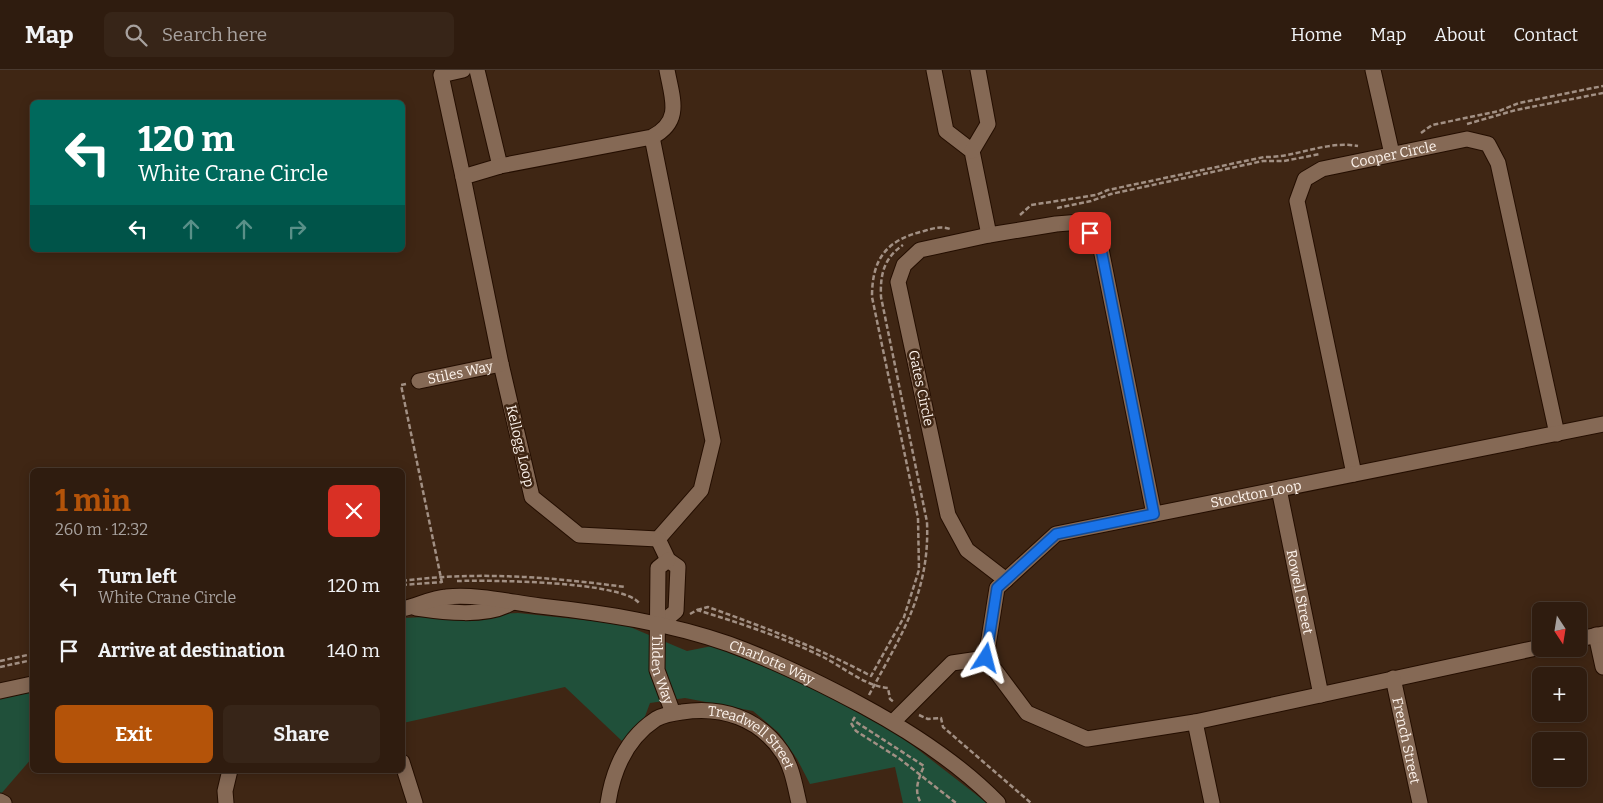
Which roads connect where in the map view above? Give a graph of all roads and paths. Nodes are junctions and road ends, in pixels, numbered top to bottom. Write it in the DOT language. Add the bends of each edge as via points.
graph roads {
  1 [pos="463,70"];
  2 [pos="477,70"];
  3 [pos="667,70"];
  4 [pos="934,70"];
  5 [pos="978,70"];
  6 [pos="1373,70"];
  7 [pos="1603,86"];
  8 [pos="1421,133"];
  9 [pos="652,137"];
  10 [pos="1358,146"];
  11 [pos="972,151"];
  12 [pos="1392,154"];
  13 [pos="500,166"];
  14 [pos="463,177"];
  15 [pos="1019,216"];
  16 [pos="954,230"];
  17 [pos="989,235"];
  18 [pos="501,364"];
  19 [pos="420,381"];
  20 [pos="1603,424"];
  21 [pos="1557,434"];
  22 [pos="1354,474"];
  23 [pos="1279,489"];
  24 [pos="1154,514"];
  25 [pos="658,539"];
  26 [pos="668,560"];
  27 [pos="440,577"];
  28 [pos="1006,580"];
  29 [pos="405,581"];
  30 [pos="441,582"];
  31 [pos="405,585"];
  32 [pos="625,587"];
  33 [pos="444,597"];
  34 [pos="512,602"];
  35 [pos="639,603"];
  36 [pos="406,608"];
  37 [pos="697,610"];
  38 [pos="689,615"];
  39 [pos="659,625"];
  40 [pos="1600,635"];
  41 [pos="1532,649"];
  42 [pos="30,654"];
  43 [pos="986,658"];
  44 [pos="30,660"];
  45 [pos="0,661"];
  46 [pos="0,667"];
  47 [pos="1603,667"];
  48 [pos="871,676"];
  49 [pos="1393,678"];
  50 [pos="30,684"];
  51 [pos="874,685"];
  52 [pos="0,690"];
  53 [pos="1321,695"];
  54 [pos="863,706"];
  55 [pos="907,708"];
  56 [pos="673,714"];
  57 [pos="893,722"];
  58 [pos="1195,722"];
  59 [pos="851,724"];
  60 [pos="405,769"];
  61 [pos="229,773"];
  62 [pos="920,775"];
  63 [pos="0,801"];
  64 [pos="4,803"];
  65 [pos="226,803"];
  66 [pos="415,803"];
  67 [pos="608,803"];
  68 [pos="799,803"];
  69 [pos="921,803"];
  70 [pos="956,803"];
  71 [pos="998,803"];
  72 [pos="1031,803"];
  73 [pos="1212,803"];
  74 [pos="1420,803"];
  1 -- 14 [label="street, Kellogg Loop" via="441,75"];
  2 -- 13 [label="street"];
  3 -- 9 [label="street" via="675,109 669,125"];
  4 -- 11 [label="street" via="946,131"];
  5 -- 11 [label="street" via="988,124"];
  6 -- 12 [label="street"];
  7 -- 8 [label="path" via="1432,125"];
  9 -- 13 [label="street"];
  9 -- 25 [label="street" via="713,441 701,490"];
  10 -- 15 [label="path" via="1344,144 1277,158 1264,157 1096,195 1031,205"];
  11 -- 17 [label="street"];
  12 -- 21 [label="street, Cooper Circle" via="1467,139 1488,144 1498,163"];
  12 -- 22 [label="street, Cooper Circle" via="1322,169 1305,179 1297,201"];
  13 -- 14 [label="street"];
  14 -- 18 [label="street, Kellogg Loop"];
  16 -- 48 [label="path" via="942,226 893,243 878,261 872,277 872,297 918,518 919,570 904,617"];
  17 -- 24 [label="street, Gates Circle" via="1081,222 1100,244"];
  17 -- 28 [label="street, Gates Circle" via="920,250 904,265 898,282 948,515 967,550"];
  18 -- 19 [label="street, Stiles Way"];
  18 -- 25 [label="street, Kellogg Loop" via="532,497 579,535"];
  19 -- 27 [label="path" via="401,385"];
  20 -- 21 [label="street, Stockton Loop"];
  21 -- 22 [label="street, Stockton Loop"];
  22 -- 23 [label="street, Stockton Loop"];
  23 -- 24 [label="street, Stockton Loop"];
  23 -- 53 [label="street, Rowell Street"];
  24 -- 28 [label="street, Stockton Loop" via="1056,534"];
  25 -- 26 [label="street"];
  26 -- 39 [label="street, Tilden Way" via="658,568 656,600"];
  26 -- 39 [label="street" via="678,567 676,611"];
  27 -- 29 [label="path"];
  27 -- 30 [label="path"];
  27 -- 32 [label="path" via="553,578"];
  28 -- 43 [label="street, Stockton Loop" via="997,588"];
  30 -- 31 [label="path"];
  30 -- 33 [label="path"];
  30 -- 35 [label="path" via="520,581 596,588 635,597"];
  33 -- 34 [label="street, Charlotte Way" via="482,596"];
  33 -- 36 [label="street, Charlotte Way"];
  34 -- 36 [label="street, Charlotte Way" via="502,608 452,613"];
  34 -- 39 [label="street, Charlotte Way"];
  37 -- 38 [label="path"];
  37 -- 48 [label="path" via="708,607 779,633"];
  37 -- 51 [label="path" via="774,636 823,657"];
  39 -- 54 [label="street, Charlotte Way" via="729,644 812,678"];
  39 -- 56 [label="street, Tilden Way" via="657,670"];
  40 -- 47 [label="street"];
  41 -- 49 [label="street"];
  42 -- 45 [label="path"];
  43 -- 55 [label="street" via="952,664"];
  43 -- 58 [label="street" via="1027,713 1087,739"];
  44 -- 46 [label="path"];
  48 -- 51 [label="path"];
  49 -- 53 [label="street"];
  49 -- 74 [label="street, French Street"];
  50 -- 52 [label="street"];
  51 -- 55 [label="path" via="888,688 890,699"];
  53 -- 58 [label="street"];
  54 -- 57 [label="street, Charlotte Way"];
  54 -- 62 [label="path" via="853,720 924,766"];
  55 -- 57 [label="street"];
  55 -- 72 [label="path" via="928,719 941,718 943,728"];
  56 -- 67 [label="street, Treadwell Street" via="657,719 642,731 621,756"];
  56 -- 68 [label="street, Treadwell Street" via="701,709 735,715 754,723 784,754"];
  57 -- 71 [label="street, Charlotte Way" via="935,750"];
  58 -- 73 [label="street"];
  59 -- 62 [label="path" via="856,731"];
  60 -- 66 [label="street"];
  61 -- 65 [label="street"];
  62 -- 69 [label="path" via="916,792"];
  62 -- 70 [label="path"];
  63 -- 64 [label="street"];
}
